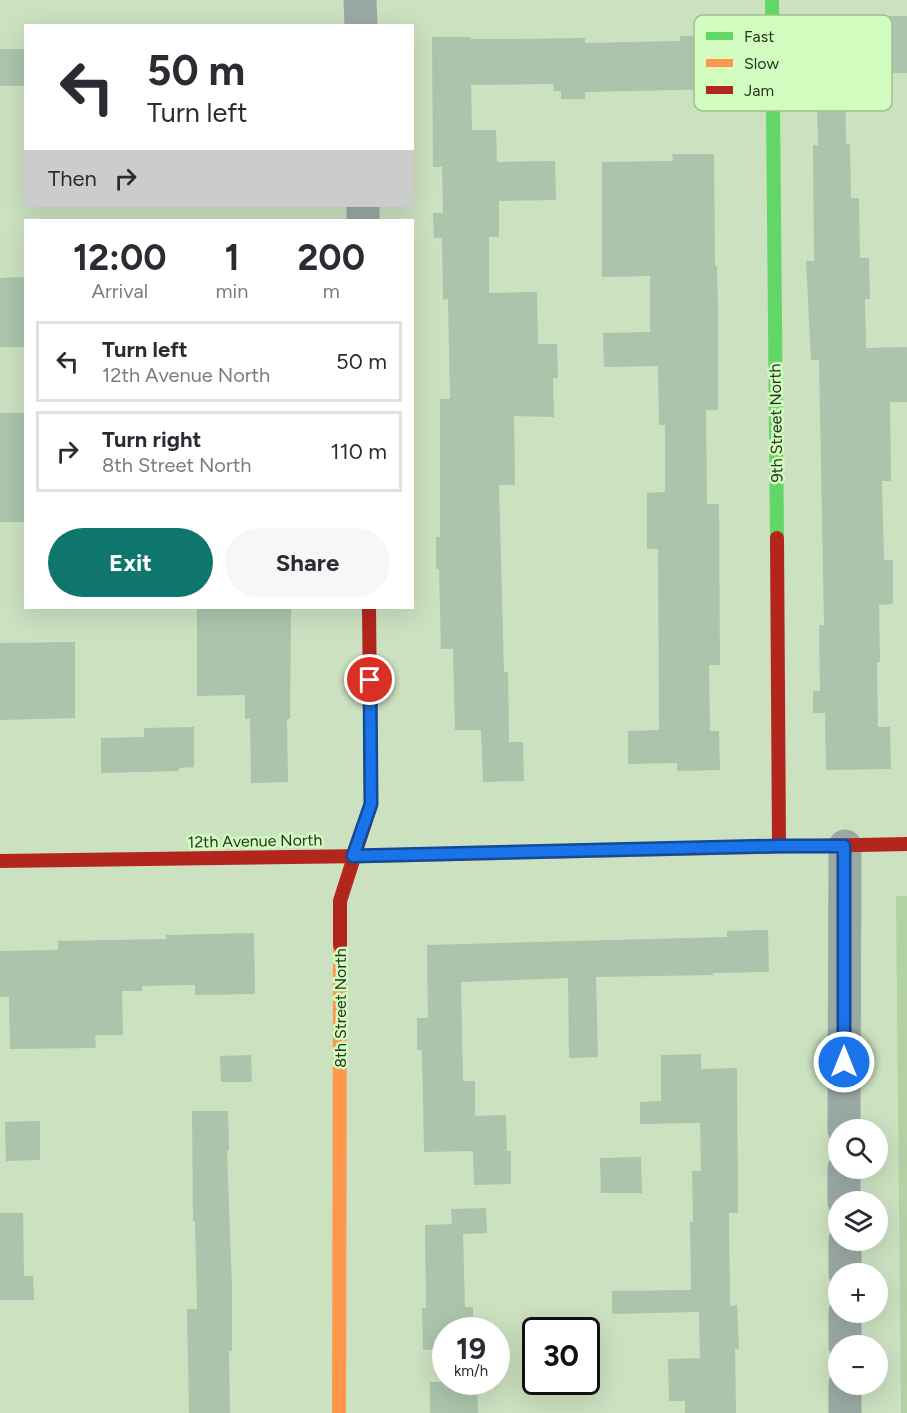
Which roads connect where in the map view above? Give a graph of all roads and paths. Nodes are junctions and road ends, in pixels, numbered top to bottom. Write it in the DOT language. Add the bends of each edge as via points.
graph roads {
  1 [pos="360,0"];
  2 [pos="772,0"];
  3 [pos="772,15"];
  4 [pos="361,24"];
  5 [pos="773,111"];
  6 [pos="369,609"];
  7 [pos="907,844"];
  8 [pos="779,846"];
  9 [pos="844,846"];
  10 [pos="353,856"];
  11 [pos="0,861"];
  12 [pos="844,1119"];
  13 [pos="845,1395"];
  14 [pos="339,1413"];
  15 [pos="845,1413"];
  1 -- 4 [label="street"];
  2 -- 3 [label="street, 9th Street North"];
  5 -- 8 [label="street, 9th Street North"];
  6 -- 10 [label="street, 8th Street North" via="371,804"];
  7 -- 9 [label="street, 12th Avenue North"];
  8 -- 9 [label="street, 12th Avenue North"];
  8 -- 10 [label="street, 12th Avenue North"];
  9 -- 12 [label="street"];
  10 -- 11 [label="street, 12th Avenue North"];
  10 -- 14 [label="street, 8th Street North" via="340,901"];
  13 -- 15 [label="street"];
}
